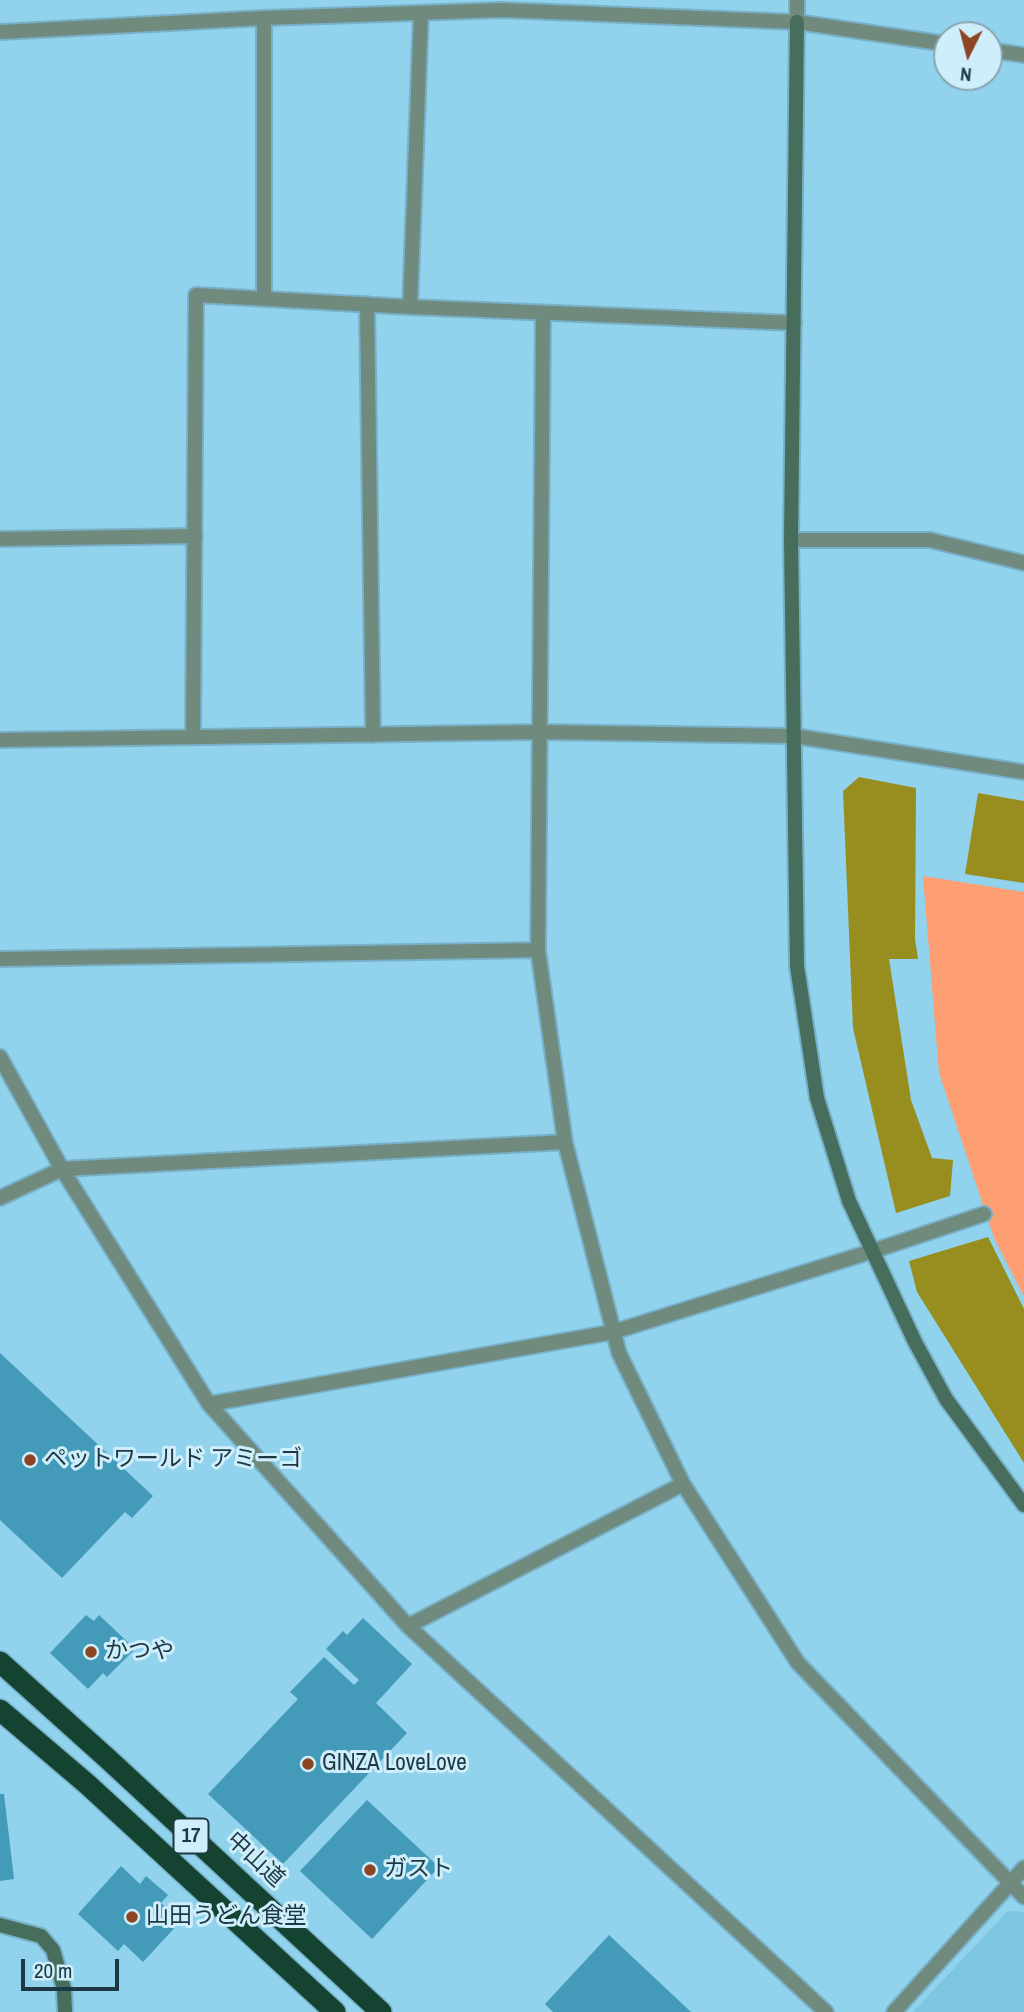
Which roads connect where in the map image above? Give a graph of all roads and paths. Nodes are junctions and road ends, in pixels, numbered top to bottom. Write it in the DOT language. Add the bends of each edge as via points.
graph roads {
  1 [pos="797,0"];
  2 [pos="421,13"];
  3 [pos="264,18"];
  4 [pos="797,22"];
  5 [pos="0,32"];
  6 [pos="933,42"];
  7 [pos="1003,52"];
  8 [pos="1024,55"];
  9 [pos="264,299"];
  10 [pos="367,304"];
  11 [pos="410,307"];
  12 [pos="543,313"];
  13 [pos="794,323"];
  14 [pos="195,536"];
  15 [pos="0,539"];
  16 [pos="792,540"];
  17 [pos="1024,563"];
  18 [pos="539,732"];
  19 [pos="373,734"];
  20 [pos="794,736"];
  21 [pos="193,737"];
  22 [pos="0,740"];
  23 [pos="1024,772"];
  24 [pos="538,950"];
  25 [pos="0,959"];
  26 [pos="0,1057"];
  27 [pos="565,1142"];
  28 [pos="62,1169"];
  29 [pos="0,1198"];
  30 [pos="985,1214"];
  31 [pos="873,1251"];
  32 [pos="613,1332"];
  33 [pos="209,1404"];
  34 [pos="683,1483"];
  35 [pos="1024,1506"];
  36 [pos="408,1626"];
  37 [pos="0,1662"];
  38 [pos="0,1710"];
  39 [pos="1024,1868"];
  40 [pos="1009,1883"];
  41 [pos="1024,1897"];
  42 [pos="0,1924"];
  43 [pos="65,2012"];
  44 [pos="335,2012"];
  45 [pos="381,2012"];
  46 [pos="826,2012"];
  47 [pos="894,2012"];
  1 -- 4 [label="street"];
  2 -- 3 [label="street"];
  2 -- 4 [label="street" via="502,10"];
  2 -- 11 [label="street"];
  3 -- 5 [label="street"];
  3 -- 9 [label="street"];
  4 -- 6 [label="street"];
  4 -- 13 [label="street"];
  7 -- 8 [label="street"];
  9 -- 10 [label="street"];
  9 -- 14 [label="street" via="197,295"];
  10 -- 11 [label="street"];
  10 -- 19 [label="street"];
  11 -- 12 [label="street"];
  12 -- 13 [label="street"];
  12 -- 18 [label="street"];
  13 -- 16 [label="street"];
  14 -- 15 [label="street"];
  14 -- 21 [label="street"];
  16 -- 17 [label="street" via="930,540"];
  16 -- 20 [label="street"];
  18 -- 19 [label="street"];
  18 -- 20 [label="street"];
  18 -- 24 [label="street"];
  19 -- 21 [label="street"];
  20 -- 23 [label="street"];
  20 -- 31 [label="street" via="797,966 817,1098 849,1201"];
  21 -- 22 [label="street"];
  24 -- 25 [label="street"];
  24 -- 27 [label="street"];
  26 -- 28 [label="street"];
  27 -- 28 [label="street"];
  27 -- 32 [label="street"];
  28 -- 29 [label="street"];
  28 -- 33 [label="street"];
  30 -- 31 [label="street"];
  31 -- 32 [label="street"];
  31 -- 35 [label="street" via="946,1399"];
  32 -- 33 [label="street"];
  32 -- 34 [label="street"];
  33 -- 36 [label="street"];
  34 -- 36 [label="street"];
  34 -- 40 [label="street" via="798,1663"];
  36 -- 46 [label="street"];
  37 -- 45 [label="highway, 中山道 / 17"];
  38 -- 44 [label="highway, 17"];
  39 -- 40 [label="street"];
  40 -- 41 [label="street"];
  40 -- 47 [label="street"];
  42 -- 43 [label="street" via="41,1936 53,1950"];
}
